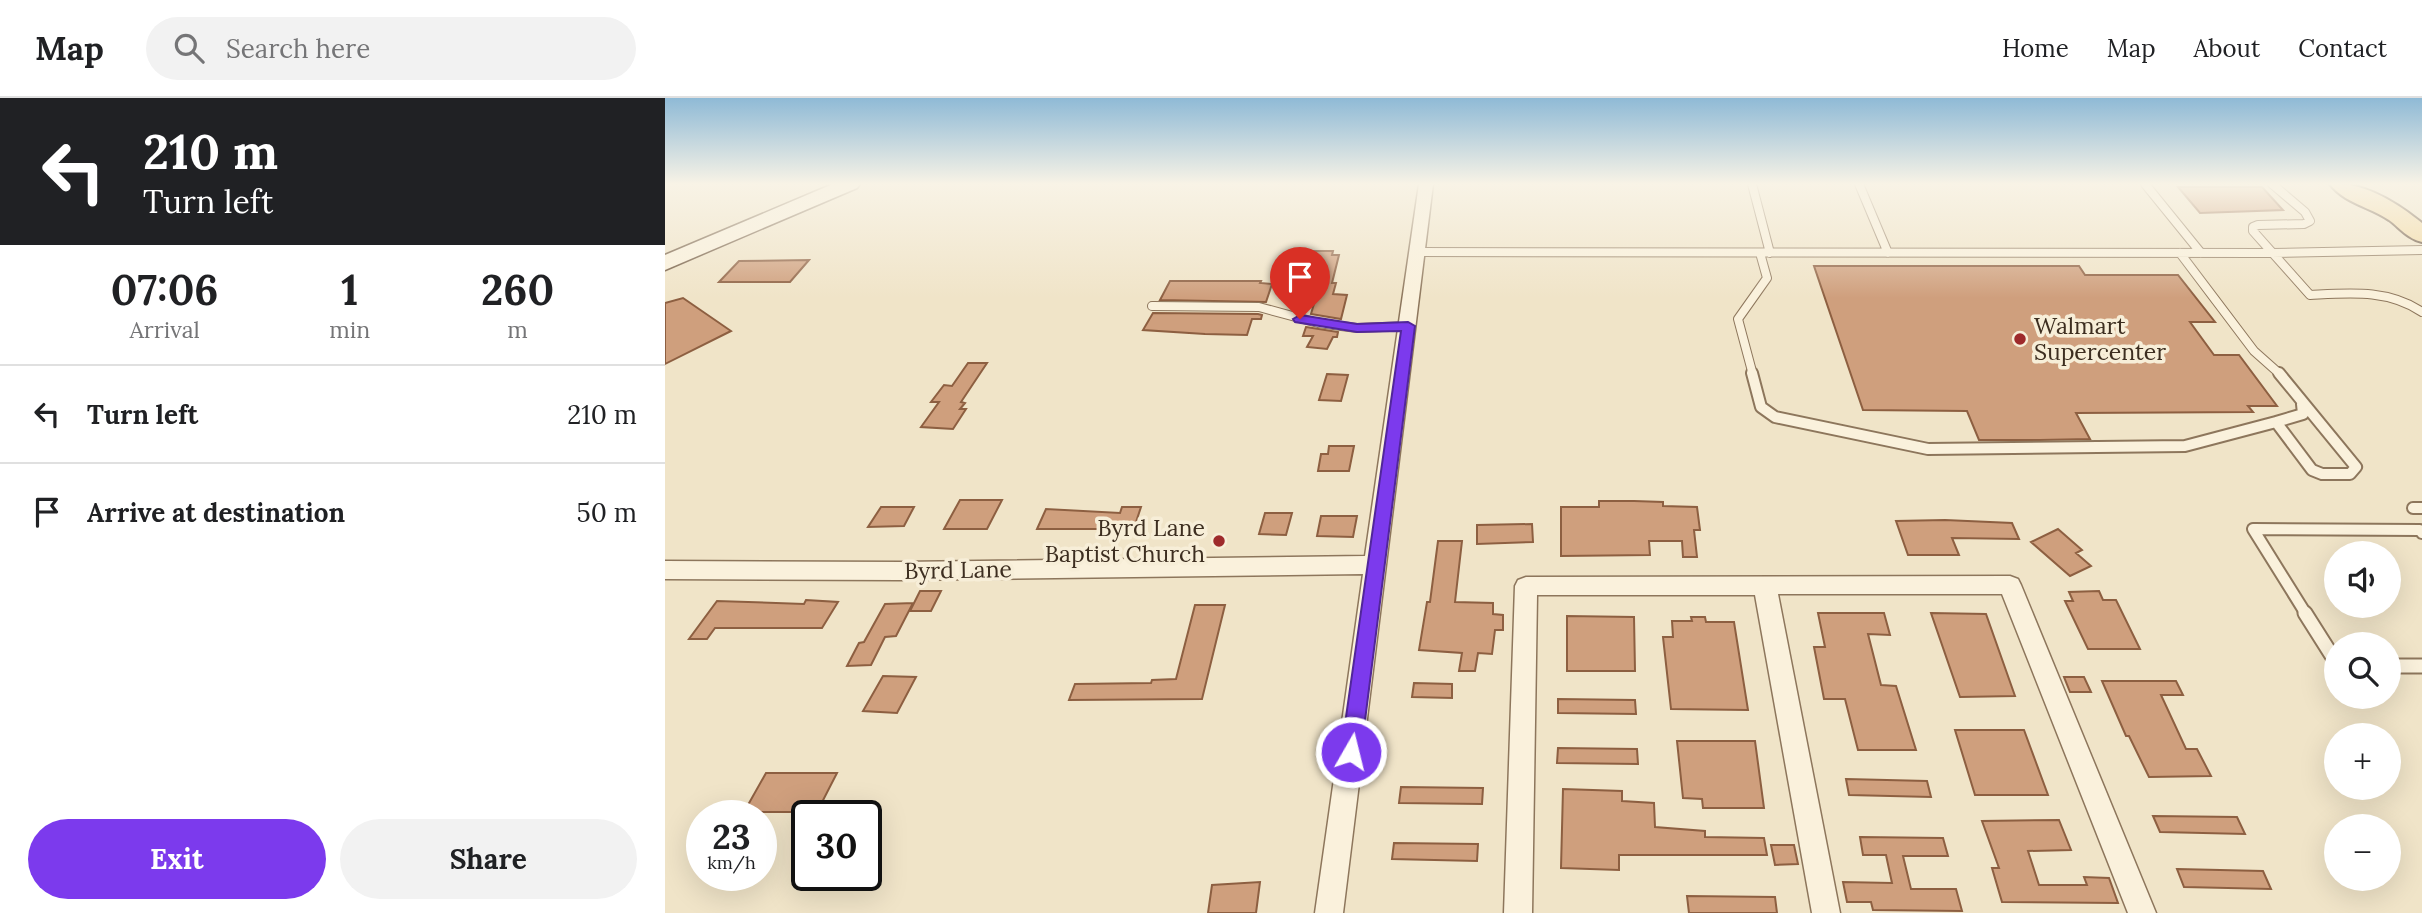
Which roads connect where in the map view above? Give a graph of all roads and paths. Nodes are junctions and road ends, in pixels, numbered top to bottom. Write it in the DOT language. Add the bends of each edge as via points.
graph roads {
  1 [pos="761,222"];
  2 [pos="1421,222"];
  3 [pos="1759,222"];
  4 [pos="1875,222"];
  5 [pos="2176,222"];
  6 [pos="2308,222"];
  7 [pos="2406,222"];
  8 [pos="2422,235"];
  9 [pos="2422,250"];
  10 [pos="1417,252"];
  11 [pos="1765,253"];
  12 [pos="1888,253"];
  13 [pos="2180,253"];
  14 [pos="2201,253"];
  15 [pos="2272,253"];
  16 [pos="665,263"];
  17 [pos="1151,306"];
  18 [pos="2422,312"];
  19 [pos="1408,326"];
  20 [pos="2302,404"];
  21 [pos="2276,422"];
  22 [pos="2422,533"];
  23 [pos="1377,565"];
  24 [pos="665,570"];
  25 [pos="1765,586"];
  26 [pos="2324,643"];
  27 [pos="2401,666"];
  28 [pos="2422,666"];
  29 [pos="1329,913"];
  30 [pos="1518,913"];
  31 [pos="1826,913"];
  32 [pos="2142,913"];
  1 -- 16 [label="main road"];
  2 -- 10 [label="street"];
  3 -- 11 [label="lane"];
  4 -- 12 [label="lane"];
  5 -- 14 [label="lane"];
  6 -- 15 [label="lane" via="2253,227"];
  7 -- 8 [label="main road"];
  9 -- 15 [label="lane"];
  10 -- 11 [label="lane"];
  10 -- 19 [label="street"];
  11 -- 12 [label="lane"];
  11 -- 21 [label="lane" via="1767,278 1738,319 1761,407 1775,417 1928,449 2185,446"];
  12 -- 13 [label="lane"];
  13 -- 14 [label="lane"];
  13 -- 20 [label="lane" via="2254,351 2281,375"];
  14 -- 15 [label="lane"];
  15 -- 18 [label="lane" via="2310,295 2388,295"];
  17 -- 19 [label="lane" via="1259,307 1318,323"];
  19 -- 23 [label="street"];
  20 -- 21 [label="lane" via="2302,414"];
  20 -- 21 [label="lane" via="2356,467 2350,474 2312,470"];
  22 -- 26 [label="lane" via="2253,529"];
  23 -- 24 [label="street, Byrd Lane"];
  23 -- 29 [label="street"];
  25 -- 30 [label="street" via="1526,586"];
  25 -- 31 [label="street"];
  25 -- 32 [label="street" via="2010,585"];
  27 -- 28 [label="lane"];
}
